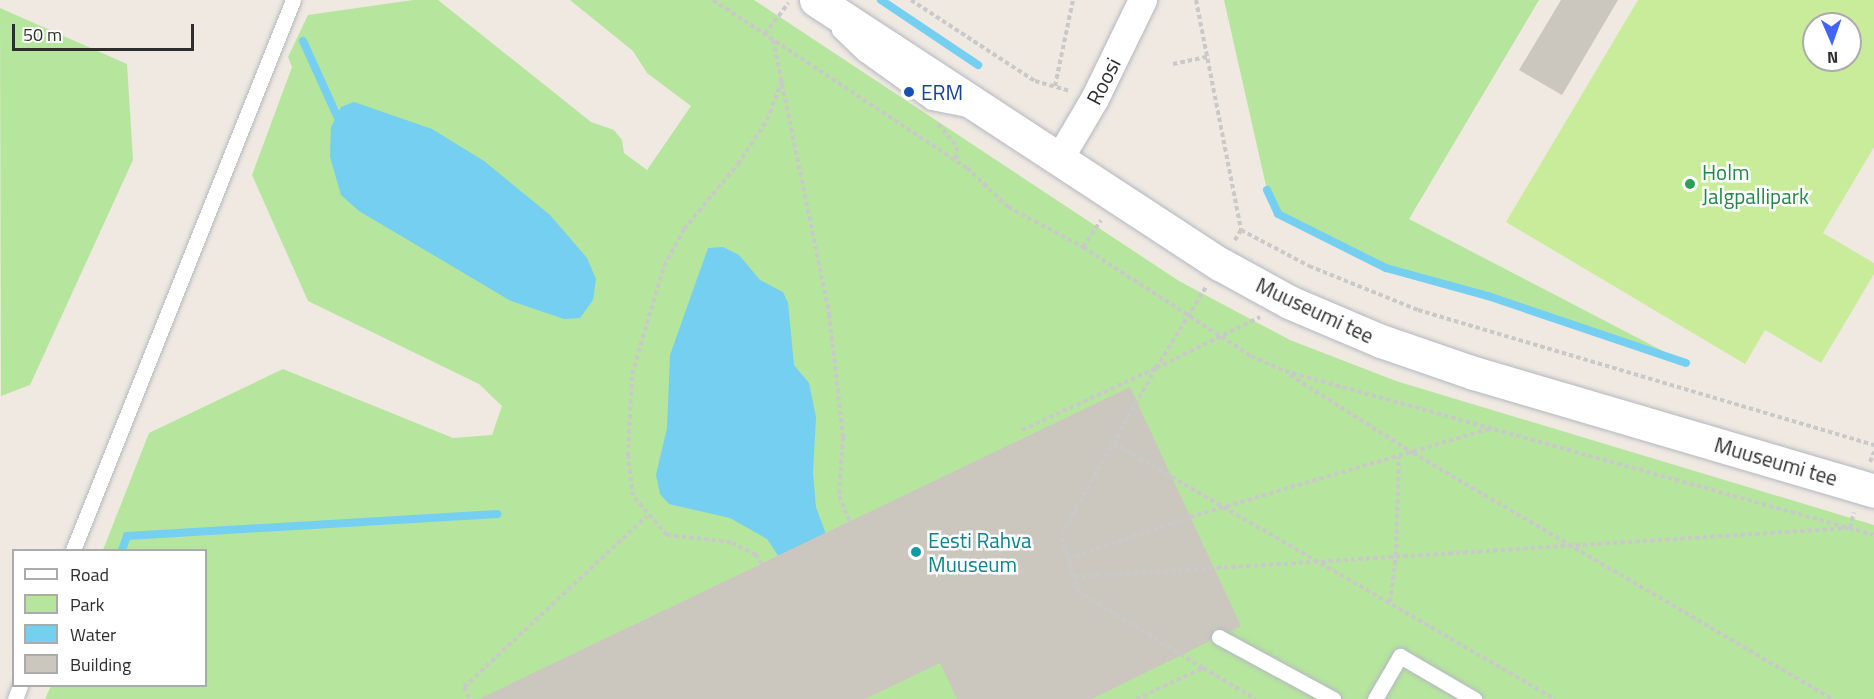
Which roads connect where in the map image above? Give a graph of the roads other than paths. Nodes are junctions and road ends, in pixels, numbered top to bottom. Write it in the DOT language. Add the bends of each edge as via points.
graph roads {
  1 [pos="293,0"];
  2 [pos="809,0"];
  3 [pos="816,0"];
  4 [pos="1143,0"];
  5 [pos="988,113"];
  6 [pos="1059,160"];
  7 [pos="1874,490"];
  8 [pos="73,549"];
  9 [pos="1219,637"];
  10 [pos="1334,699"];
  11 [pos="1375,699"];
  12 [pos="1474,699"];
  1 -- 8 [label="lane"];
  2 -- 5 [label="lane" via="864,54 931,102"];
  3 -- 5 [label="street, Muuseumi tee"];
  4 -- 6 [label="street, Roosi" via="1095,99"];
  5 -- 6 [label="street, Muuseumi tee"];
  6 -- 7 [label="street, Muuseumi tee" via="1220,264 1289,302 1381,341 1474,373"];
  9 -- 10 [label="lane"];
  11 -- 12 [label="lane" via="1400,656"];
}
